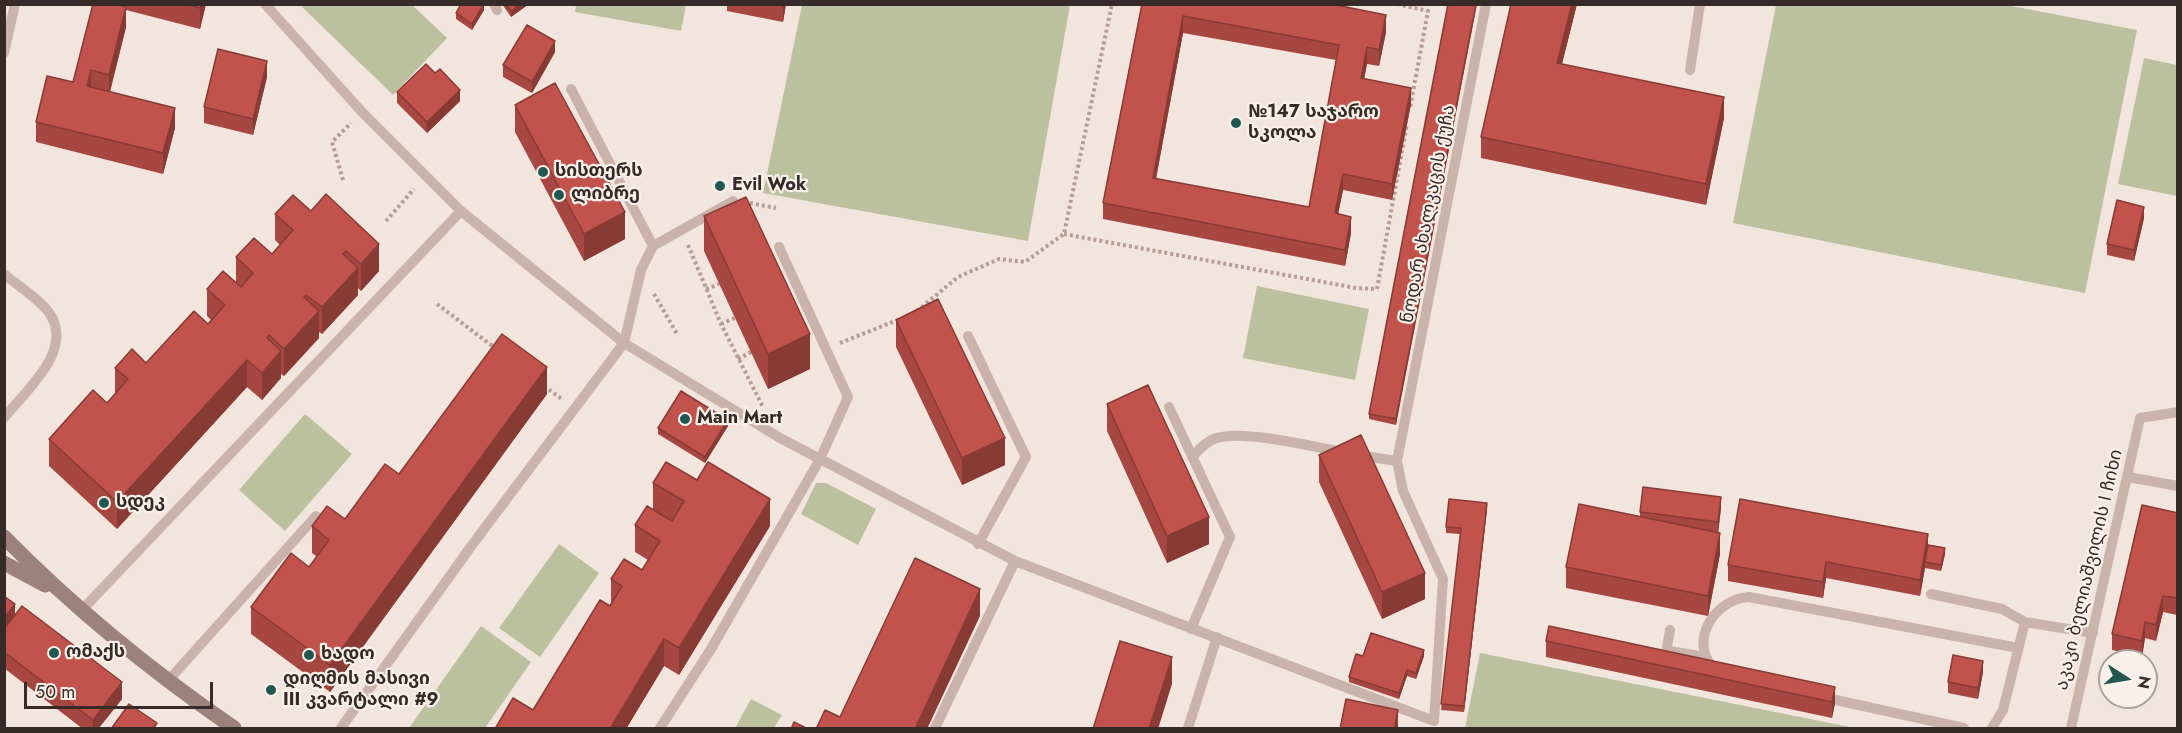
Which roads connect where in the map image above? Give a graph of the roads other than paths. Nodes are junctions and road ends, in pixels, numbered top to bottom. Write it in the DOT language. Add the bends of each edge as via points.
graph roads {
  1 [pos="15,4"];
  2 [pos="266,4"];
  3 [pos="1486,4"];
  4 [pos="1700,4"];
  5 [pos="4,54"];
  6 [pos="1690,70"];
  7 [pos="571,89"];
  8 [pos="734,201"];
  9 [pos="461,211"];
  10 [pos="653,246"];
  11 [pos="779,247"];
  12 [pos="4,274"];
  13 [pos="968,336"];
  14 [pos="624,343"];
  15 [pos="1170,407"];
  16 [pos="2178,412"];
  17 [pos="4,417"];
  18 [pos="1192,457"];
  19 [pos="820,459"];
  20 [pos="1397,461"];
  21 [pos="2127,477"];
  22 [pos="2178,486"];
  23 [pos="316,516"];
  24 [pos="4,537"];
  25 [pos="978,544"];
  26 [pos="1015,561"];
  27 [pos="4,563"];
  28 [pos="58,592"];
  29 [pos="1931,594"];
  30 [pos="81,611"];
  31 [pos="2025,622"];
  32 [pos="1191,629"];
  33 [pos="1670,630"];
  34 [pos="2093,633"];
  35 [pos="1216,637"];
  36 [pos="2018,648"];
  37 [pos="1706,657"];
  38 [pos="1729,676"];
  39 [pos="167,682"];
  40 [pos="1805,693"];
  41 [pos="1433,725"];
  42 [pos="234,729"];
  43 [pos="341,729"];
  44 [pos="660,729"];
  45 [pos="935,729"];
  46 [pos="1188,729"];
  47 [pos="1964,729"];
  48 [pos="1992,729"];
  49 [pos="2072,729"];
  1 -- 5 [label="lane"];
  2 -- 9 [label="lane" via="362,112"];
  3 -- 20 [label="lane, ნოდარ ახალკაცის ქუჩა"];
  4 -- 6 [label="lane"];
  7 -- 10 [label="lane"];
  8 -- 10 [label="lane"];
  9 -- 14 [label="lane"];
  9 -- 30 [label="lane"];
  10 -- 14 [label="lane" via="641,270"];
  11 -- 19 [label="lane" via="848,397"];
  12 -- 17 [label="lane" via="50,314 57,336 52,359"];
  13 -- 25 [label="lane" via="1026,457"];
  14 -- 19 [label="lane"];
  14 -- 43 [label="lane"];
  15 -- 18 [label="lane"];
  16 -- 21 [label="lane, აკაკი ბელიაშვილის I ჩიხი" via="2140,418"];
  18 -- 20 [label="lane" via="1216,438 1237,435"];
  18 -- 32 [label="lane" via="1230,537"];
  19 -- 25 [label="lane"];
  19 -- 44 [label="lane" via="711,650"];
  20 -- 41 [label="lane" via="1403,491 1443,579"];
  21 -- 22 [label="lane"];
  21 -- 34 [label="lane, აკაკი ბელიაშვილის I ჩიხი"];
  23 -- 39 [label="lane"];
  24 -- 28 [label="main road"];
  25 -- 26 [label="lane"];
  26 -- 32 [label="lane"];
  26 -- 45 [label="lane"];
  27 -- 28 [label="main road"];
  28 -- 30 [label="main road"];
  29 -- 31 [label="lane" via="2002,609"];
  30 -- 39 [label="main road"];
  31 -- 34 [label="lane"];
  31 -- 36 [label="lane"];
  32 -- 35 [label="lane"];
  33 -- 37 [label="lane" via="1666,647 1669,651"];
  34 -- 49 [label="lane, აკაკი ბელიაშვილის I ჩიხი"];
  35 -- 41 [label="lane"];
  35 -- 46 [label="lane"];
  36 -- 37 [label="lane" via="1749,597 1720,606 1711,618 1705,633"];
  36 -- 48 [label="lane" via="2003,710"];
  37 -- 38 [label="lane" via="1711,666"];
  39 -- 42 [label="main road"];
  40 -- 47 [label="lane"];
}
